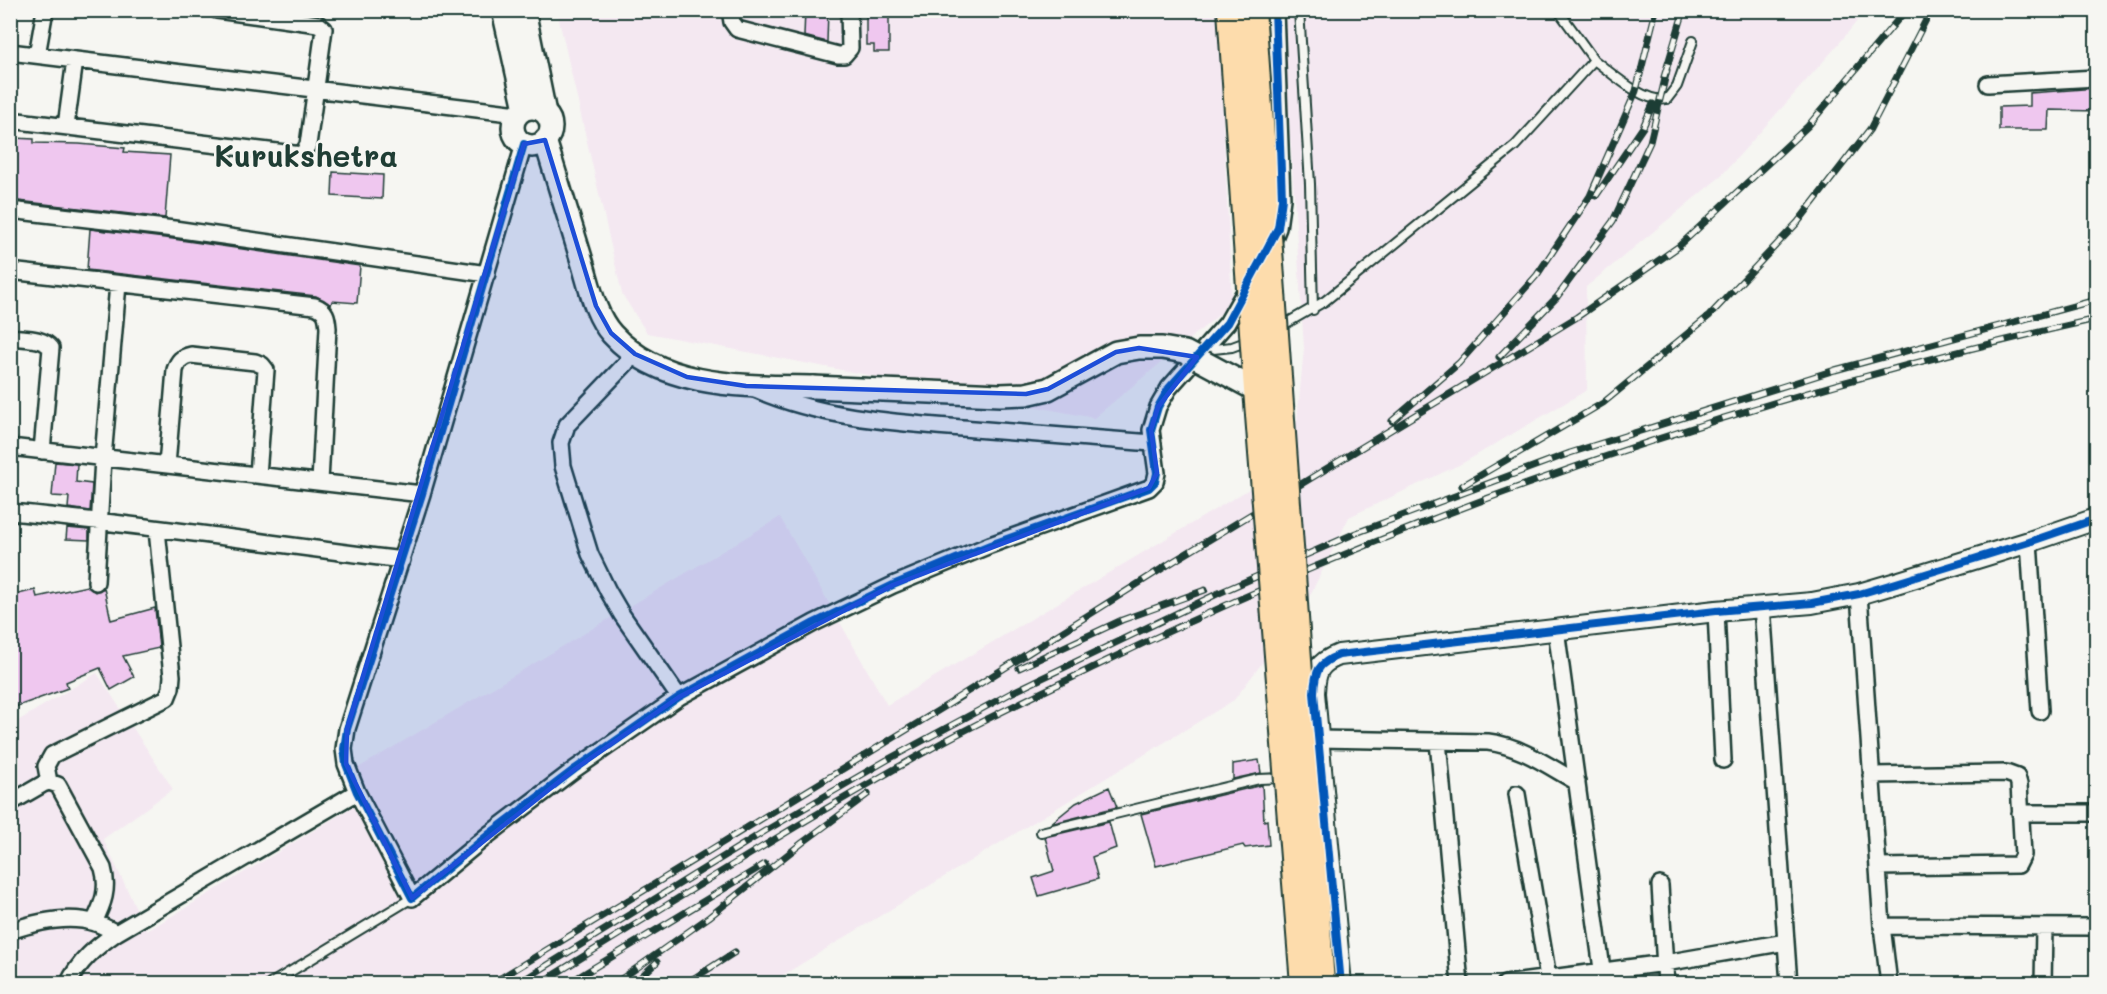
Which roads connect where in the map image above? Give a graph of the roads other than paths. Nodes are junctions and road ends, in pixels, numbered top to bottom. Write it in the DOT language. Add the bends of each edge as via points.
graph roads {
  1 [pos="45,10"];
  2 [pos="217,10"];
  3 [pos="504,10"];
  4 [pos="524,10"];
  5 [pos="730,10"];
  6 [pos="849,10"];
  7 [pos="1230,10"];
  8 [pos="1253,10"];
  9 [pos="1275,10"];
  10 [pos="1299,10"];
  11 [pos="1558,10"];
  12 [pos="1693,41"];
  13 [pos="10,52"];
  14 [pos="37,55"];
  15 [pos="75,60"];
  16 [pos="1594,60"];
  17 [pos="2097,78"];
  18 [pos="1988,84"];
  19 [pos="317,91"];
  20 [pos="529,112"];
  21 [pos="10,120"];
  22 [pos="66,126"];
  23 [pos="535,142"];
  24 [pos="10,210"];
  25 [pos="10,271"];
  26 [pos="486,274"];
  27 [pos="118,284"];
  28 [pos="1313,310"];
  29 [pos="10,338"];
  30 [pos="1203,351"];
  31 [pos="635,354"];
  32 [pos="746,386"];
  33 [pos="1257,390"];
  34 [pos="1152,443"];
  35 [pos="10,447"];
  36 [pos="42,451"];
  37 [pos="103,458"];
  38 [pos="167,465"];
  39 [pos="258,475"];
  40 [pos="320,482"];
  41 [pos="422,494"];
  42 [pos="10,512"];
  43 [pos="2097,519"];
  44 [pos="100,520"];
  45 [pos="157,530"];
  46 [pos="2029,542"];
  47 [pos="402,560"];
  48 [pos="96,582"];
  49 [pos="1859,594"];
  50 [pos="1762,606"];
  51 [pos="1716,611"];
  52 [pos="1556,630"];
  53 [pos="678,697"];
  54 [pos="2040,711"];
  55 [pos="1317,739"];
  56 [pos="1438,741"];
  57 [pos="1723,760"];
  58 [pos="1872,775"];
  59 [pos="1321,776"];
  60 [pos="49,782"];
  61 [pos="1577,782"];
  62 [pos="357,792"];
  63 [pos="1517,794"];
  64 [pos="10,803"];
  65 [pos="2020,813"];
  66 [pos="2097,813"];
  67 [pos="1041,832"];
  68 [pos="1878,867"];
  69 [pos="1660,885"];
  70 [pos="412,898"];
  71 [pos="94,922"];
  72 [pos="1882,926"];
  73 [pos="2097,927"];
  74 [pos="2043,928"];
  75 [pos="10,931"];
  76 [pos="116,933"];
  77 [pos="1786,942"];
  78 [pos="1665,963"];
  79 [pos="1604,977"];
  80 [pos="1548,978"];
  81 [pos="68,984"];
  82 [pos="270,984"];
  83 [pos="1303,984"];
  84 [pos="1322,984"];
  85 [pos="1341,984"];
  86 [pos="1460,984"];
  87 [pos="1504,984"];
  88 [pos="1666,984"];
  89 [pos="1789,984"];
  90 [pos="1889,984"];
  91 [pos="2043,984"];
  1 -- 14 [label="street"];
  2 -- 19 [label="street" via="322,26"];
  3 -- 20 [label="main road"];
  4 -- 20 [label="main road"];
  5 -- 6 [label="street" via="736,29 838,55 850,48"];
  7 -- 33 [label="main road, bridge"];
  8 -- 84 [label="main road, bridge"];
  9 -- 30 [label="street" via="1282,199 1278,228 1227,323"];
  10 -- 28 [label="lane" via="1310,173"];
  11 -- 16 [label="lane"];
  12 -- 16 [label="lane" via="1677,86 1667,99 1660,101 1636,91"];
  13 -- 14 [label="street"];
  14 -- 15 [label="street"];
  15 -- 19 [label="street"];
  15 -- 22 [label="street"];
  16 -- 28 [label="lane" via="1515,146"];
  17 -- 18 [label="street"];
  19 -- 20 [label="street"];
  19 -- 22 [label="street" via="308,145 302,155"];
  20 -- 23 [label="main road" via="551,124 551,130"];
  20 -- 23 [label="main road" via="514,119 513,131 519,141"];
  21 -- 22 [label="street"];
  23 -- 26 [label="street"];
  23 -- 31 [label="main road" via="596,306 611,333"];
  24 -- 26 [label="street" via="174,229"];
  25 -- 27 [label="street"];
  26 -- 41 [label="street"];
  27 -- 37 [label="street"];
  27 -- 40 [label="street" via="323,309 328,328"];
  28 -- 30 [label="lane" via="1265,335 1232,347"];
  29 -- 36 [label="street" via="47,342 51,348"];
  30 -- 34 [label="street" via="1169,388 1158,407 1151,430"];
  31 -- 32 [label="main road" via="687,377"];
  31 -- 53 [label="street" via="567,425 561,443 563,466 590,554 608,591"];
  32 -- 33 [label="main road, bridge" via="1026,394 1048,389 1116,352 1162,348 1185,352"];
  32 -- 34 [label="street" via="776,399 823,411 908,424"];
  33 -- 83 [label="main road, bridge"];
  34 -- 53 [label="street" via="1157,473 1149,488 892,585"];
  35 -- 36 [label="street"];
  36 -- 37 [label="street"];
  37 -- 38 [label="street"];
  37 -- 44 [label="street"];
  38 -- 39 [label="street"];
  38 -- 39 [label="street" via="175,370 183,356 255,362 266,370"];
  39 -- 40 [label="street"];
  40 -- 41 [label="street"];
  41 -- 47 [label="street"];
  42 -- 44 [label="street"];
  43 -- 46 [label="street"];
  44 -- 45 [label="street"];
  44 -- 48 [label="street"];
  45 -- 47 [label="street"];
  45 -- 60 [label="street" via="172,676 167,698 52,755 46,766"];
  46 -- 49 [label="street"];
  46 -- 54 [label="street"];
  47 -- 62 [label="street" via="347,729 346,764"];
  49 -- 50 [label="street" via="1812,603"];
  49 -- 58 [label="street"];
  50 -- 51 [label="street"];
  50 -- 77 [label="street"];
  51 -- 52 [label="street"];
  51 -- 57 [label="street"];
  52 -- 55 [label="street" via="1328,659 1315,675"];
  52 -- 61 [label="street"];
  53 -- 70 [label="street" via="575,769"];
  55 -- 56 [label="street"];
  55 -- 59 [label="street"];
  56 -- 61 [label="street" via="1502,744"];
  56 -- 86 [label="street"];
  58 -- 65 [label="street" via="2012,774 2019,784"];
  58 -- 68 [label="street"];
  59 -- 67 [label="lane" via="1259,780"];
  59 -- 85 [label="street"];
  60 -- 64 [label="street"];
  60 -- 71 [label="street" via="58,785 103,868 106,892"];
  61 -- 79 [label="street"];
  62 -- 70 [label="street"];
  62 -- 76 [label="street"];
  63 -- 80 [label="street"];
  65 -- 66 [label="street"];
  65 -- 68 [label="street" via="2023,855 2018,865"];
  68 -- 72 [label="street"];
  69 -- 78 [label="street"];
  70 -- 82 [label="lane"];
  71 -- 75 [label="street" via="67,919"];
  71 -- 76 [label="street"];
  72 -- 74 [label="street"];
  72 -- 90 [label="street"];
  73 -- 74 [label="street"];
  74 -- 91 [label="street"];
  76 -- 81 [label="street" via="76,968"];
  77 -- 78 [label="street"];
  77 -- 89 [label="street"];
  78 -- 79 [label="street"];
  78 -- 88 [label="street"];
  79 -- 80 [label="street"];
  80 -- 87 [label="street"];
}
